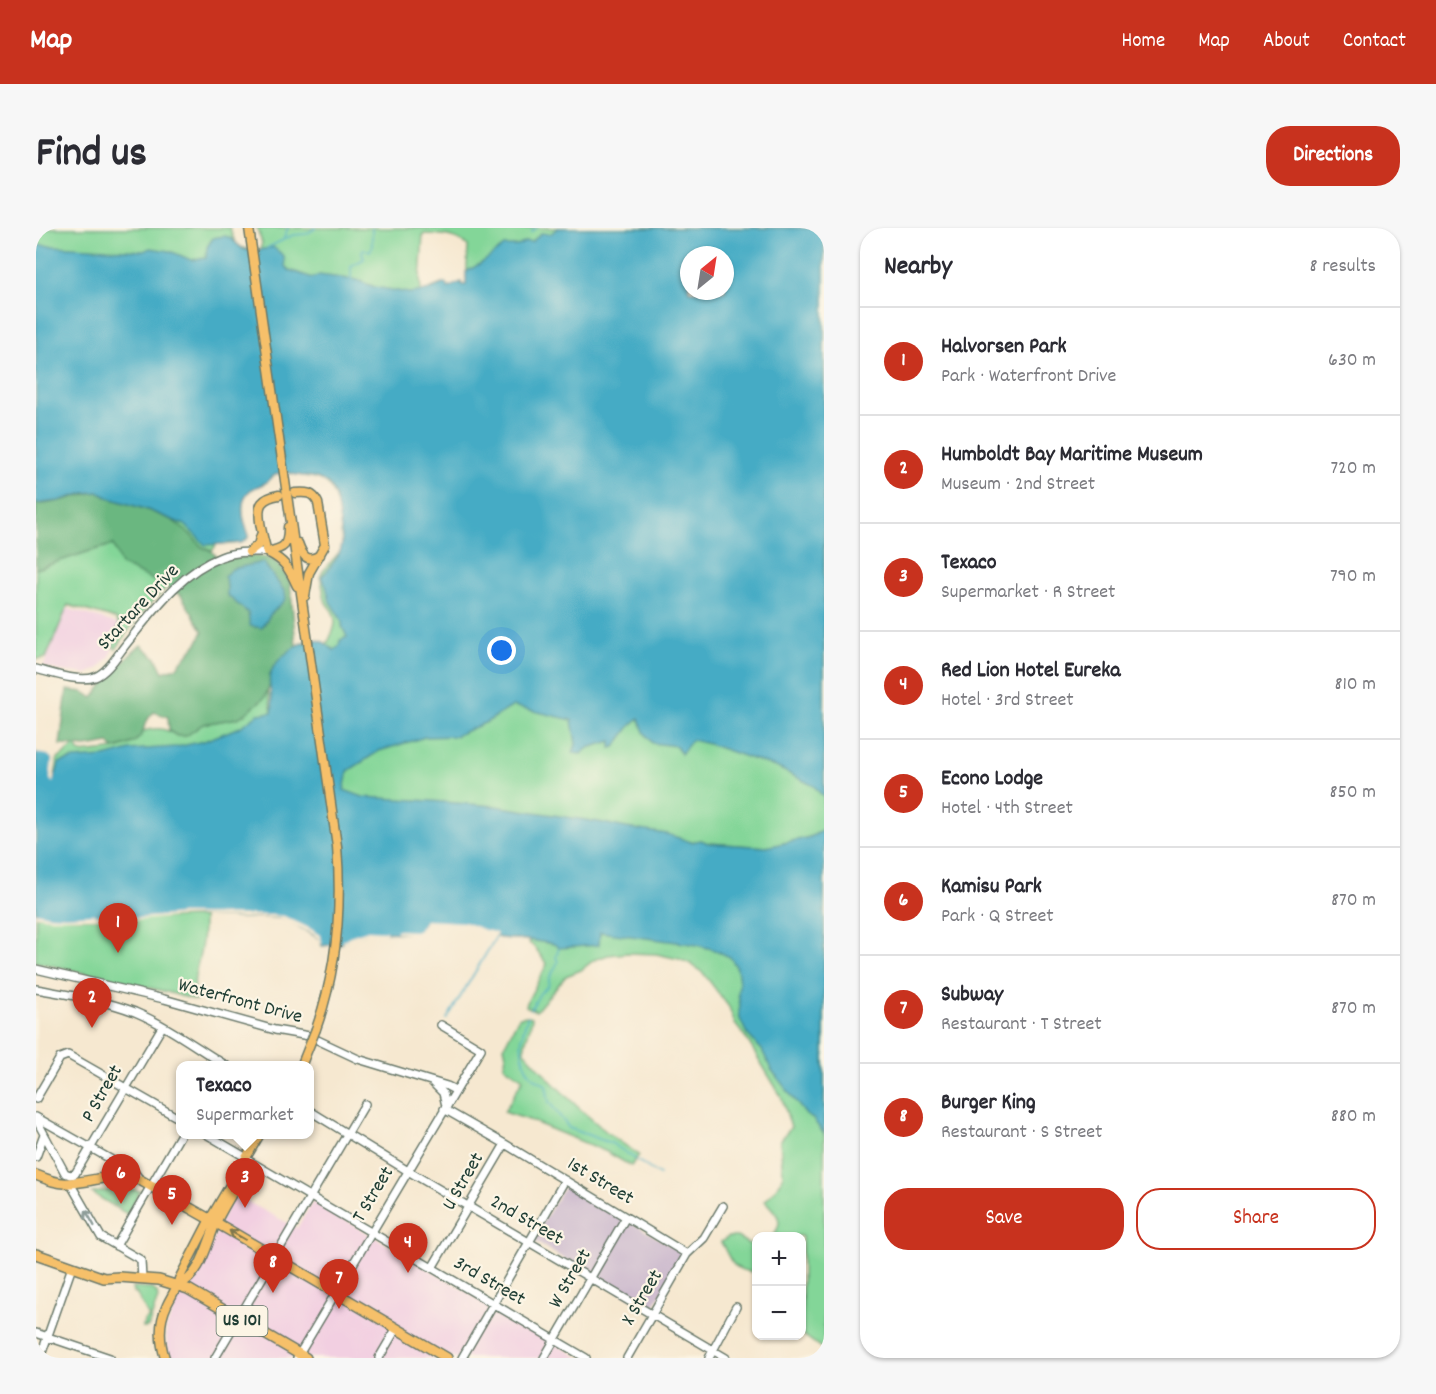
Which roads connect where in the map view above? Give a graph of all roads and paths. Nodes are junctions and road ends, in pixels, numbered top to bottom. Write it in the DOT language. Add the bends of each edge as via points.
graph roads {
  1 [pos="249,230"];
  2 [pos="287,495"];
  3 [pos="261,525"];
  4 [pos="292,527"];
  5 [pos="249,552"];
  6 [pos="267,552"];
  7 [pos="320,555"];
  8 [pos="303,608"];
  9 [pos="36,669"];
  10 [pos="36,969"];
  11 [pos="36,989"];
  12 [pos="441,1025"];
  13 [pos="162,1027"];
  14 [pos="217,1061"];
  15 [pos="303,1061"];
  16 [pos="431,1081"];
  17 [pos="126,1087"];
  18 [pos="455,1090"];
  19 [pos="36,1098"];
  20 [pos="364,1104"];
  21 [pos="445,1108"];
  22 [pos="314,1114"];
  23 [pos="176,1117"];
  24 [pos="36,1118"];
  25 [pos="347,1134"];
  26 [pos="44,1135"];
  27 [pos="178,1139"];
  28 [pos="214,1139"];
  29 [pos="258,1139"];
  30 [pos="263,1139"];
  31 [pos="505,1144"];
  32 [pos="90,1149"];
  33 [pos="36,1157"];
  34 [pos="249,1160"];
  35 [pos="408,1171"];
  36 [pos="36,1175"];
  37 [pos="70,1179"];
  38 [pos="140,1180"];
  39 [pos="565,1180"];
  40 [pos="152,1185"];
  41 [pos="310,1196"];
  42 [pos="469,1206"];
  43 [pos="723,1206"];
  44 [pos="626,1217"];
  45 [pos="213,1221"];
  46 [pos="371,1232"];
  47 [pos="529,1242"];
  48 [pos="116,1246"];
  49 [pos="36,1254"];
  50 [pos="687,1254"];
  51 [pos="274,1257"];
  52 [pos="72,1267"];
  53 [pos="432,1268"];
  54 [pos="590,1278"];
  55 [pos="142,1279"];
  56 [pos="178,1286"];
  57 [pos="335,1293"];
  58 [pos="494,1304"];
  59 [pos="736,1307"];
  60 [pos="653,1315"];
  61 [pos="238,1318"];
  62 [pos="396,1329"];
  63 [pos="36,1333"];
  64 [pos="47,1337"];
  65 [pos="555,1340"];
  66 [pos="714,1351"];
  67 [pos="301,1357"];
  68 [pos="40,1358"];
  69 [pos="110,1358"];
  70 [pos="165,1358"];
  71 [pos="215,1358"];
  72 [pos="379,1358"];
  73 [pos="447,1358"];
  74 [pos="462,1358"];
  75 [pos="544,1358"];
  76 [pos="586,1358"];
  77 [pos="627,1358"];
  78 [pos="709,1358"];
  79 [pos="726,1358"];
  1 -- 2 [label="main road"];
  2 -- 3 [label="main road" via="261,504"];
  2 -- 4 [label="main road"];
  2 -- 6 [label="main road" via="286,544"];
  2 -- 7 [label="main road" via="307,492 317,500 325,542"];
  3 -- 5 [label="main road" via="260,543"];
  3 -- 6 [label="main road"];
  4 -- 7 [label="main road" via="305,556 311,559"];
  4 -- 8 [label="main road"];
  5 -- 6 [label="street, Startare Drive"];
  5 -- 9 [label="street, Startare Drive" via="222,556 194,572 96,676 82,678"];
  6 -- 8 [label="main road" via="291,572"];
  7 -- 8 [label="main road" via="309,573"];
  8 -- 15 [label="main road, bridge" via="337,846 339,897 329,981"];
  10 -- 16 [label="street, Waterfront Drive" via="309,1036 352,1057"];
  11 -- 13 [label="street" via="124,1008"];
  12 -- 18 [label="street, T Street" via="481,1049"];
  13 -- 14 [label="street"];
  13 -- 17 [label="street, P Street"];
  16 -- 18 [label="street, Waterfront Drive"];
  16 -- 21 [label="street" via="442,1093"];
  17 -- 19 [label="street" via="66,1055 60,1058"];
  17 -- 23 [label="street"];
  17 -- 32 [label="street, P Street"];
  18 -- 21 [label="street, T Street"];
  20 -- 25 [label="street"];
  21 -- 31 [label="street, 1st Street"];
  21 -- 35 [label="street, T Street"];
  22 -- 25 [label="street, 2nd Street"];
  24 -- 26 [label="street"];
  24 -- 32 [label="street"];
  25 -- 35 [label="street, 2nd Street"];
  25 -- 41 [label="street"];
  26 -- 33 [label="street"];
  26 -- 37 [label="street"];
  27 -- 40 [label="street"];
  28 -- 34 [label="street, 3rd Street"];
  29 -- 34 [label="main road"];
  30 -- 34 [label="main road"];
  31 -- 39 [label="street, 1st Street"];
  31 -- 42 [label="street, U Street"];
  32 -- 37 [label="street, P Street"];
  32 -- 38 [label="street" via="135,1173"];
  34 -- 41 [label="street, 3rd Street"];
  34 -- 45 [label="main road"];
  35 -- 42 [label="street, 2nd Street"];
  35 -- 46 [label="street, T Street"];
  36 -- 37 [label="highway" via="61,1183"];
  37 -- 38 [label="highway" via="128,1176"];
  48 -- 37 [label="street, one-way" via="101,1237"];
  38 -- 40 [label="highway"];
  39 -- 44 [label="street, 1st Street"];
  39 -- 47 [label="street"];
  40 -- 45 [label="highway"];
  40 -- 48 [label="street"];
  41 -- 46 [label="street, 3rd Street"];
  41 -- 51 [label="street"];
  42 -- 47 [label="street, 2nd Street"];
  42 -- 53 [label="street, U Street"];
  43 -- 50 [label="street" via="704,1238"];
  44 -- 50 [label="street, 1st Street"];
  44 -- 54 [label="street, W Street"];
  51 -- 45 [label="highway, one-way"];
  45 -- 56 [label="main road"];
  46 -- 53 [label="street, 3rd Street"];
  46 -- 57 [label="street, T Street"];
  47 -- 54 [label="street, 2nd Street"];
  47 -- 58 [label="street"];
  48 -- 55 [label="street" via="141,1260"];
  49 -- 52 [label="highway, US 101"];
  50 -- 60 [label="street, X Street"];
  51 -- 57 [label="highway"];
  51 -- 61 [label="street"];
  52 -- 55 [label="highway, US 101" via="104,1278"];
  52 -- 64 [label="street"];
  53 -- 58 [label="street, 3rd Street"];
  54 -- 60 [label="street, 2nd Street"];
  54 -- 65 [label="street, W Street"];
  55 -- 56 [label="highway, US 101"];
  56 -- 61 [label="highway, US 101"];
  56 -- 70 [label="main road" via="161,1322"];
  57 -- 62 [label="highway"];
  57 -- 67 [label="street, T Street"];
  58 -- 65 [label="street, 3rd Street"];
  58 -- 74 [label="street"];
  59 -- 66 [label="street"];
  60 -- 66 [label="street, 2nd Street"];
  60 -- 77 [label="street, X Street"];
  61 -- 67 [label="highway, US 101"];
  61 -- 71 [label="street"];
  62 -- 72 [label="street"];
  62 -- 73 [label="highway"];
  63 -- 64 [label="street"];
  64 -- 68 [label="street"];
  64 -- 69 [label="street"];
  65 -- 75 [label="street, W Street"];
  65 -- 76 [label="street, 3rd Street"];
  66 -- 78 [label="street"];
  66 -- 79 [label="street, 2nd Street"];
}
